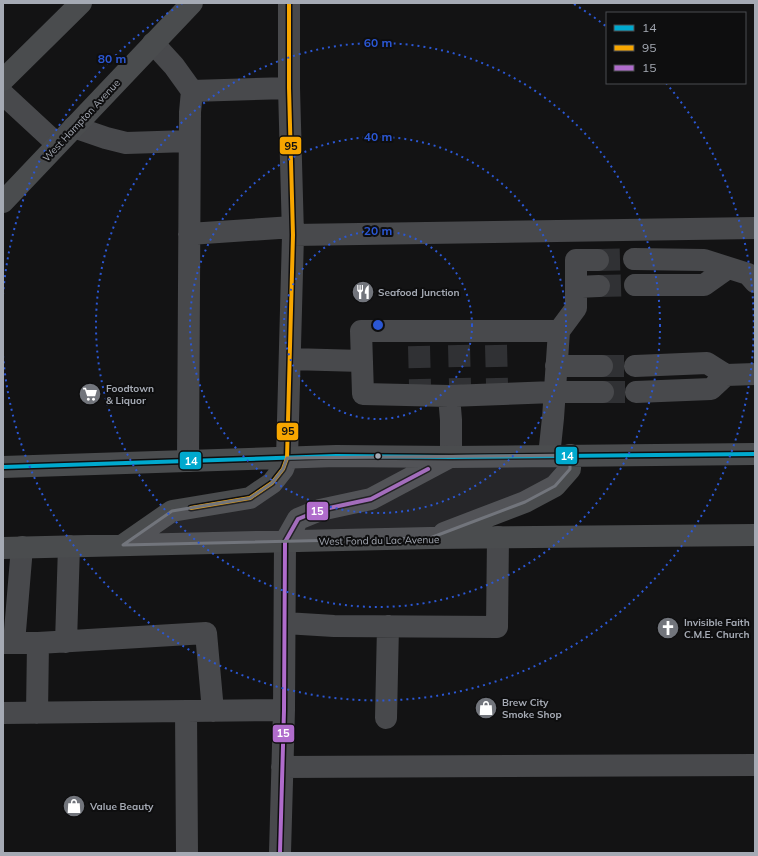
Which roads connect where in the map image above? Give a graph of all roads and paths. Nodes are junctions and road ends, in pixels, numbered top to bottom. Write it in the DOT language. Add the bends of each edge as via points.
graph roads {
  1 [pos="81,3"];
  2 [pos="192,3"];
  3 [pos="289,3"];
  4 [pos="294,3"];
  5 [pos="154,43"];
  6 [pos="3,80"];
  7 [pos="289,88"];
  8 [pos="192,91"];
  9 [pos="3,94"];
  10 [pos="74,127"];
  11 [pos="189,141"];
  12 [pos="57,144"];
  13 [pos="3,202"];
  14 [pos="755,228"];
  15 [pos="293,231"];
  16 [pos="189,234"];
  17 [pos="634,259"];
  18 [pos="598,260"];
  19 [pos="728,268"];
  20 [pos="755,282"];
  21 [pos="635,285"];
  22 [pos="576,286"];
  23 [pos="599,286"];
  24 [pos="558,331"];
  25 [pos="290,359"];
  26 [pos="362,361"];
  27 [pos="556,366"];
  28 [pos="602,366"];
  29 [pos="635,366"];
  30 [pos="755,374"];
  31 [pos="726,375"];
  32 [pos="456,392"];
  33 [pos="554,392"];
  34 [pos="603,392"];
  35 [pos="636,392"];
  36 [pos="755,454"];
  37 [pos="570,455"];
  38 [pos="549,456"];
  39 [pos="451,457"];
  40 [pos="287,458"];
  41 [pos="188,461"];
  42 [pos="3,467"];
  43 [pos="755,535"];
  44 [pos="430,538"];
  45 [pos="498,538"];
  46 [pos="285,542"];
  47 [pos="123,545"];
  48 [pos="69,546"];
  49 [pos="13,547"];
  50 [pos="285,623"];
  51 [pos="388,626"];
  52 [pos="66,642"];
  53 [pos="9,643"];
  54 [pos="38,643"];
  55 [pos="284,710"];
  56 [pos="186,711"];
  57 [pos="212,711"];
  58 [pos="3,713"];
  59 [pos="37,713"];
  60 [pos="386,718"];
  61 [pos="755,765"];
  62 [pos="282,766"];
  63 [pos="187,853"];
  64 [pos="280,853"];
  1 -- 6 [label="main road"];
  2 -- 5 [label="main road, West Hampton Avenue"];
  3 -- 4 [label="street"];
  3 -- 7 [label="street"];
  5 -- 8 [label="street"];
  5 -- 10 [label="main road, West Hampton Avenue"];
  7 -- 8 [label="street"];
  7 -- 15 [label="street"];
  8 -- 11 [label="street"];
  9 -- 12 [label="street"];
  10 -- 11 [label="street" via="126,143"];
  10 -- 12 [label="main road, West Hampton Avenue"];
  11 -- 16 [label="street"];
  12 -- 13 [label="main road, West Hampton Avenue"];
  14 -- 15 [label="street"];
  15 -- 16 [label="street"];
  15 -- 25 [label="street"];
  16 -- 41 [label="street"];
  17 -- 19 [label="street" via="704,260"];
  18 -- 22 [label="street" via="576,260"];
  19 -- 20 [label="street" via="748,274"];
  19 -- 21 [label="street" via="704,285"];
  22 -- 23 [label="street"];
  22 -- 24 [label="street" via="576,308"];
  24 -- 26 [label="street" via="496,338 419,338 361,331"];
  24 -- 27 [label="street"];
  25 -- 26 [label="street"];
  25 -- 40 [label="street"];
  26 -- 32 [label="street" via="363,394 420,390"];
  27 -- 28 [label="street"];
  27 -- 33 [label="street"];
  29 -- 31 [label="street" via="707,363"];
  30 -- 31 [label="street"];
  31 -- 35 [label="street" via="710,389"];
  32 -- 33 [label="street" via="497,389"];
  32 -- 39 [label="street" via="451,420"];
  33 -- 34 [label="street"];
  33 -- 38 [label="street"];
  36 -- 37 [label="main road"];
  37 -- 38 [label="main road"];
  37 -- 44 [label="main road" via="570,469 555,486 525,502"];
  38 -- 39 [label="main road"];
  39 -- 40 [label="main road"];
  39 -- 46 [label="main road" via="371,499 320,510 298,520"];
  40 -- 41 [label="main road"];
  40 -- 47 [label="main road" via="283,469 272,483 250,498 172,511"];
  41 -- 42 [label="main road"];
  43 -- 45 [label="main road, West Fond du Lac Avenue"];
  44 -- 45 [label="main road, West Fond du Lac Avenue"];
  44 -- 46 [label="main road, West Fond du Lac Avenue"];
  45 -- 51 [label="street" via="497,627"];
  46 -- 47 [label="main road, West Fond du Lac Avenue"];
  46 -- 50 [label="street"];
  47 -- 48 [label="main road, West Fond du Lac Avenue"];
  48 -- 49 [label="main road, West Fond du Lac Avenue"];
  48 -- 52 [label="street"];
  49 -- 53 [label="street"];
  50 -- 51 [label="street"];
  50 -- 55 [label="street"];
  51 -- 60 [label="street"];
  52 -- 54 [label="street"];
  52 -- 57 [label="street" via="206,633"];
  53 -- 54 [label="street"];
  54 -- 59 [label="street"];
  55 -- 57 [label="street"];
  55 -- 62 [label="street"];
  56 -- 57 [label="street"];
  56 -- 59 [label="street"];
  56 -- 63 [label="street"];
  58 -- 59 [label="street"];
  61 -- 62 [label="street"];
  62 -- 64 [label="street"];
}
